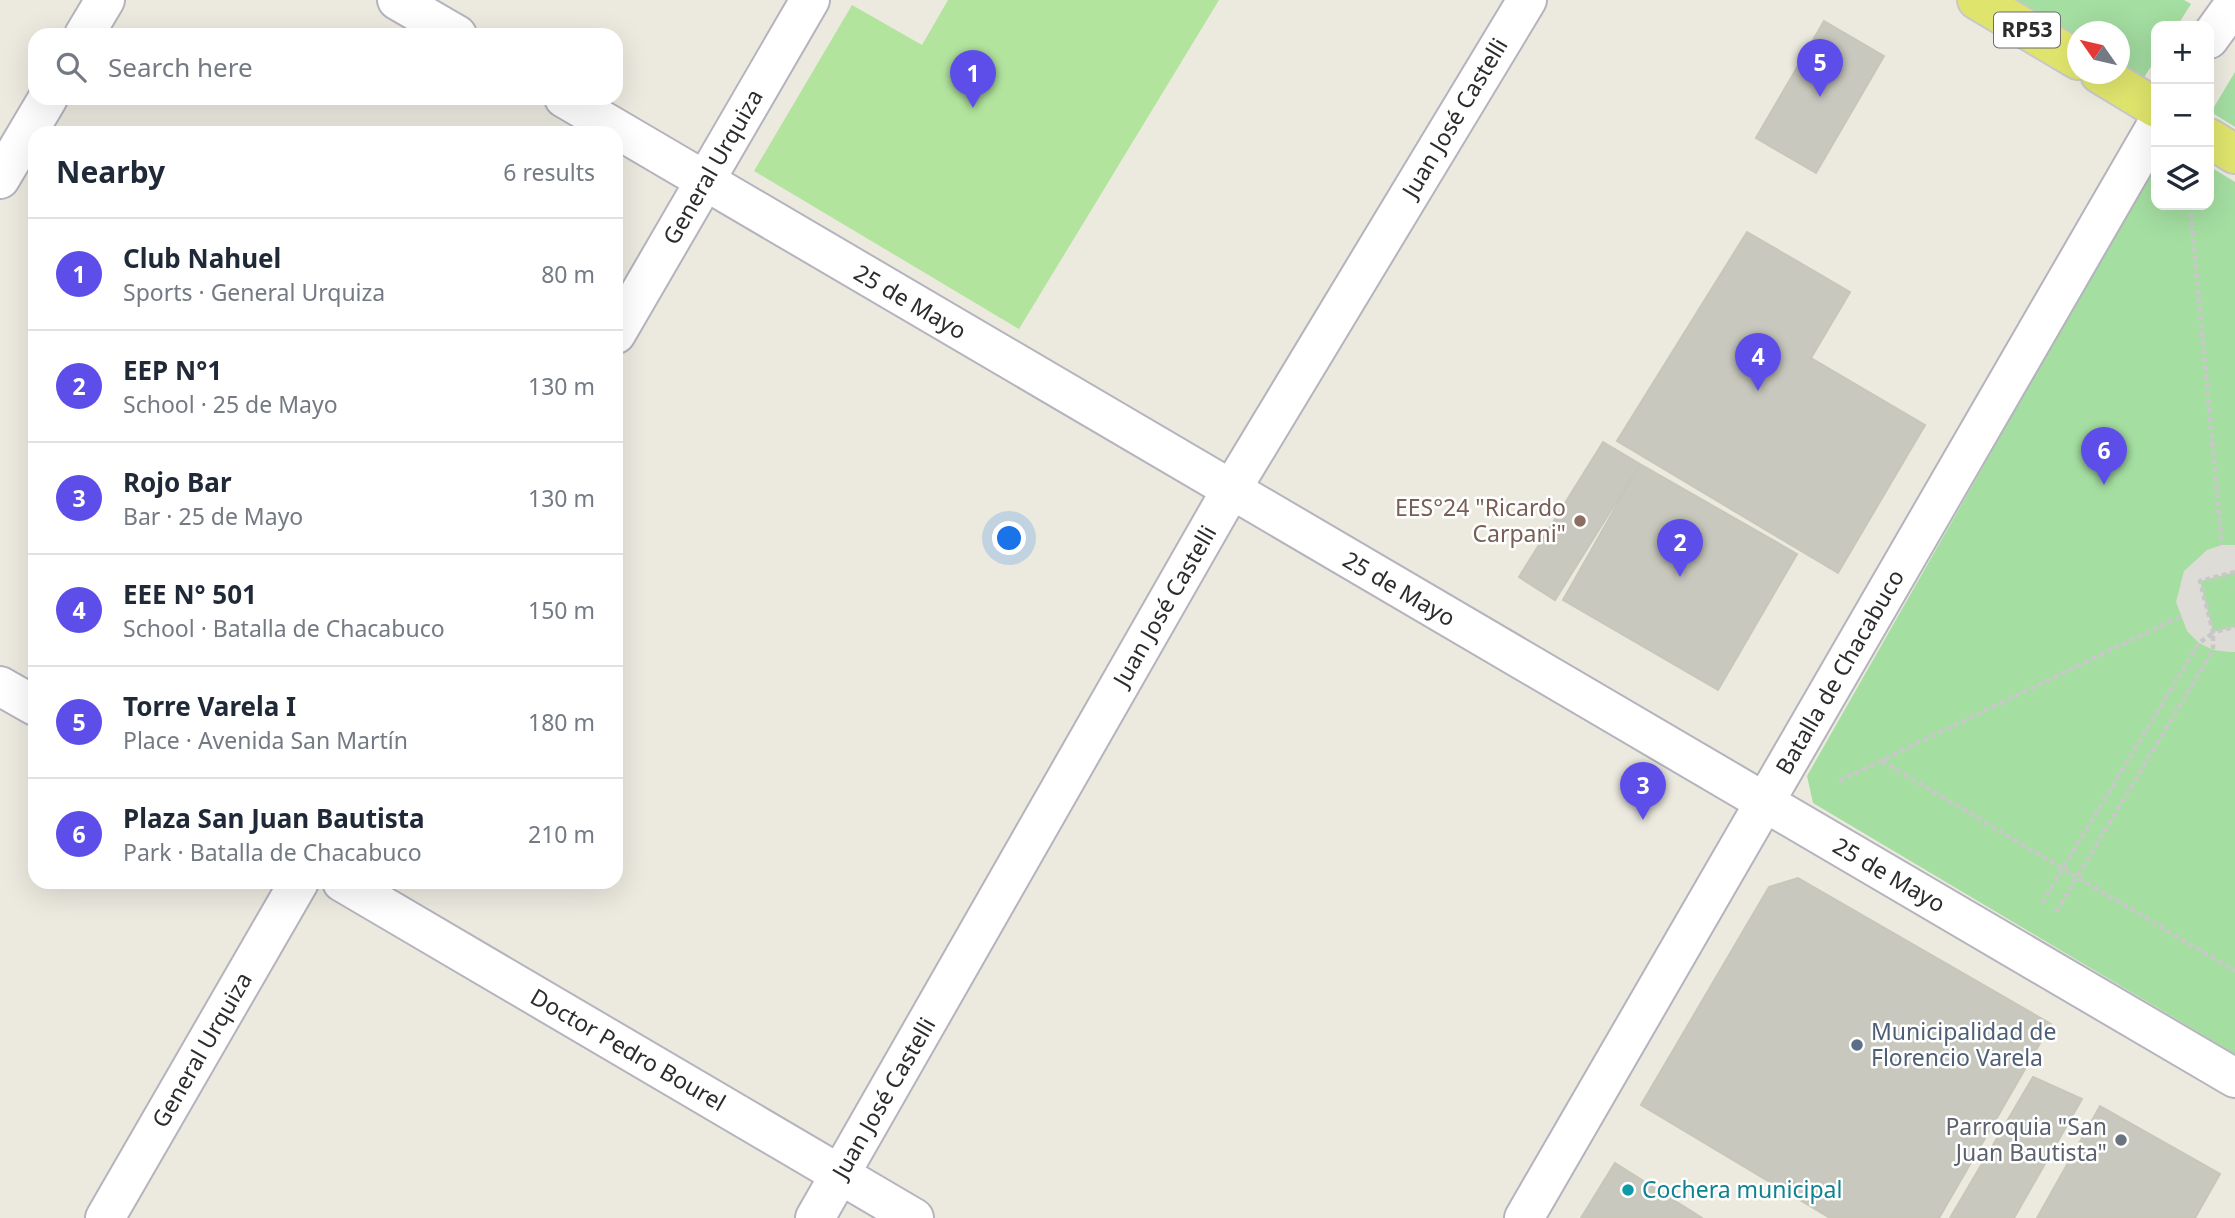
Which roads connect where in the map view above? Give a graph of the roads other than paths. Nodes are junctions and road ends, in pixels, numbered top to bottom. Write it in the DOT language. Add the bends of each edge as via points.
graph roads {
  1 [pos="105,0"];
  2 [pos="397,0"];
  3 [pos="810,0"];
  4 [pos="1527,0"];
  5 [pos="1977,0"];
  6 [pos="2235,3"];
  7 [pos="89,28"];
  8 [pos="445,28"];
  9 [pos="2214,32"];
  10 [pos="2067,54"];
  11 [pos="2117,84"];
  12 [pos="2151,104"];
  13 [pos="44,105"];
  14 [pos="576,105"];
  15 [pos="31,126"];
  16 [pos="612,126"];
  17 [pos="28,132"];
  18 [pos="623,133"];
  19 [pos="2151,135"];
  20 [pos="2214,141"];
  21 [pos="2235,154"];
  22 [pos="0,179"];
  23 [pos="705,181"];
  24 [pos="623,322"];
  25 [pos="1231,490"];
  26 [pos="0,687"];
  27 [pos="28,702"];
  28 [pos="1764,802"];
  29 [pos="295,889"];
  30 [pos="354,889"];
  31 [pos="2235,1078"];
  32 [pos="840,1175"];
  33 [pos="105,1218"];
  34 [pos="815,1218"];
  35 [pos="914,1218"];
  36 [pos="1524,1218"];
  1 -- 7 [label="street"];
  2 -- 8 [label="street"];
  3 -- 23 [label="street, General Urquiza"];
  4 -- 25 [label="street, Juan José Castelli"];
  5 -- 10 [label="main road, RP53"];
  6 -- 9 [label="street"];
  11 -- 12 [label="main road"];
  13 -- 15 [label="street"];
  14 -- 16 [label="street, 25 de Mayo"];
  17 -- 22 [label="street"];
  18 -- 23 [label="street, 25 de Mayo"];
  19 -- 28 [label="street, Batalla de Chacabuco"];
  20 -- 21 [label="main road"];
  23 -- 24 [label="street, General Urquiza"];
  23 -- 25 [label="street, 25 de Mayo"];
  25 -- 28 [label="street, 25 de Mayo"];
  25 -- 32 [label="street, Juan José Castelli"];
  26 -- 27 [label="street"];
  28 -- 31 [label="street, 25 de Mayo"];
  28 -- 36 [label="street, Batalla de Chacabuco"];
  29 -- 33 [label="street, General Urquiza"];
  30 -- 32 [label="street, Doctor Pedro Bourel"];
  32 -- 34 [label="street, Juan José Castelli"];
  32 -- 35 [label="street, Doctor Pedro Bourel"];
}
